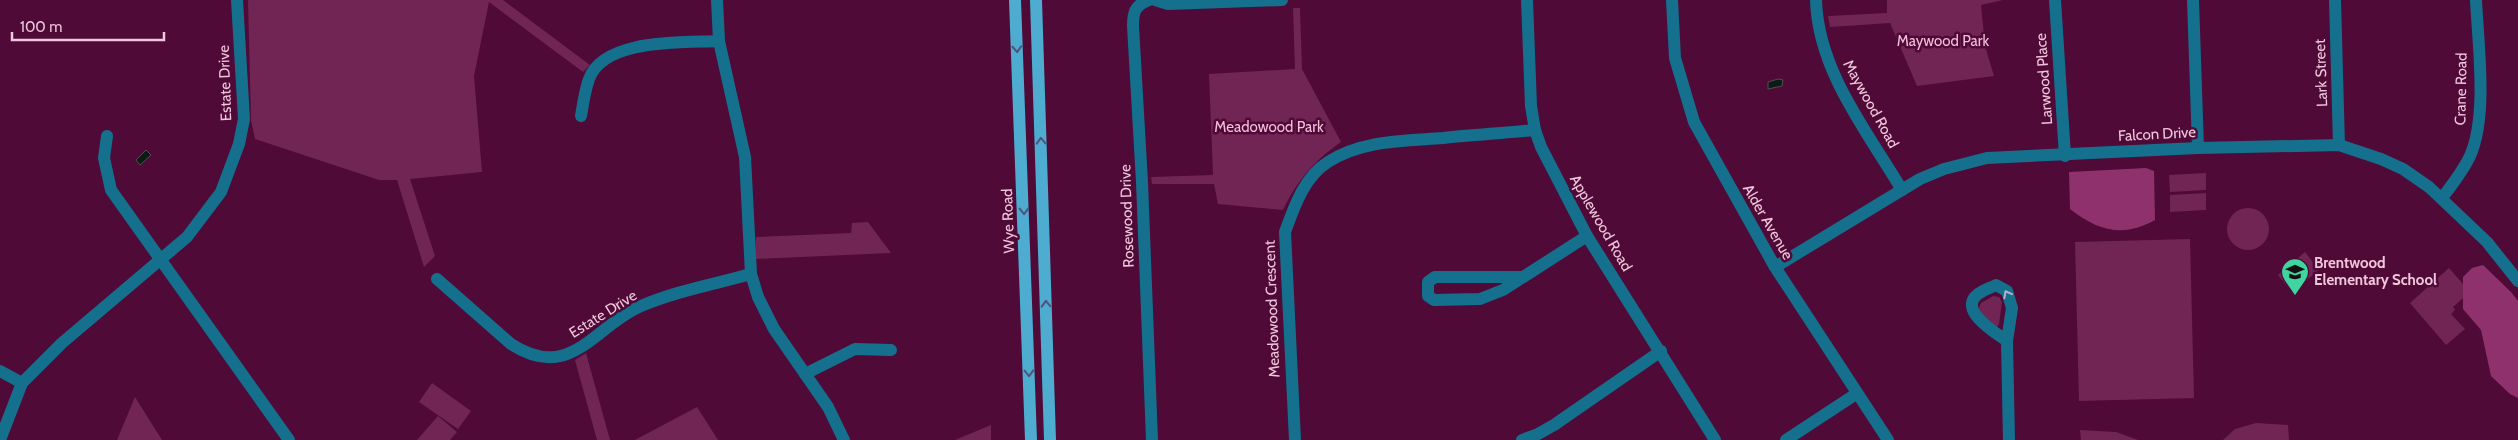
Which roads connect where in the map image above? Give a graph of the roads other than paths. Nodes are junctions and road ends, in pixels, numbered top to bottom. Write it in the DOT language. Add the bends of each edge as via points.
graph roads {
  1 [pos="237,0"];
  2 [pos="717,0"];
  3 [pos="1015,0"];
  4 [pos="1036,0"];
  5 [pos="1149,0"];
  6 [pos="1155,0"];
  7 [pos="1261,0"];
  8 [pos="1282,0"];
  9 [pos="1527,0"];
  10 [pos="1672,0"];
  11 [pos="1816,0"];
  12 [pos="2054,0"];
  13 [pos="2193,0"];
  14 [pos="2335,0"];
  15 [pos="2476,0"];
  16 [pos="719,41"];
  17 [pos="580,116"];
  18 [pos="1534,130"];
  19 [pos="107,136"];
  20 [pos="2339,145"];
  21 [pos="2198,148"];
  22 [pos="2065,156"];
  23 [pos="1902,190"];
  24 [pos="2442,198"];
  25 [pos="1587,236"];
  26 [pos="162,258"];
  27 [pos="1776,267"];
  28 [pos="751,274"];
  29 [pos="1522,277"];
  30 [pos="437,278"];
  31 [pos="2518,281"];
  32 [pos="2007,341"];
  33 [pos="890,350"];
  34 [pos="1661,351"];
  35 [pos="0,371"];
  36 [pos="805,374"];
  37 [pos="22,383"];
  38 [pos="1856,394"];
  39 [pos="0,440"];
  40 [pos="289,440"];
  41 [pos="844,440"];
  42 [pos="1031,440"];
  43 [pos="1050,440"];
  44 [pos="1152,440"];
  45 [pos="1294,440"];
  46 [pos="1522,440"];
  47 [pos="1715,440"];
  48 [pos="1786,440"];
  49 [pos="1888,440"];
  50 [pos="2009,440"];
  1 -- 26 [label="street, Estate Drive" via="245,107 239,144 221,192 206,215 188,237"];
  2 -- 16 [label="street"];
  3 -- 42 [label="main road, Wye Road, one-way"];
  43 -- 4 [label="main road, one-way"];
  5 -- 44 [label="street, Rosewood Drive" via="1137,7 1133,26"];
  6 -- 7 [label="street" via="1168,4"];
  7 -- 8 [label="street"];
  9 -- 18 [label="street, Applewood Road"];
  10 -- 27 [label="street, Alder Avenue" via="1675,58 1694,122"];
  11 -- 23 [label="street, Maywood Road" via="1816,13 1833,76"];
  12 -- 22 [label="street, Larwood Place"];
  13 -- 21 [label="street"];
  14 -- 20 [label="street, Lark Street"];
  15 -- 24 [label="street, Crane Road" via="2480,103 2477,130 2470,156"];
  16 -- 17 [label="street" via="652,44 606,56 589,77"];
  16 -- 28 [label="street" via="745,157"];
  18 -- 25 [label="street, Applewood Road"];
  18 -- 45 [label="street, Meadowood Crescent" via="1386,142 1357,148 1327,162 1304,187 1284,232"];
  19 -- 26 [label="street" via="104,158 111,190"];
  20 -- 21 [label="street, Falcon Drive"];
  20 -- 24 [label="street, Falcon Drive" via="2403,169"];
  21 -- 22 [label="street, Falcon Drive"];
  22 -- 23 [label="street, Falcon Drive" via="1987,158 1944,169"];
  23 -- 27 [label="street, Falcon Drive"];
  24 -- 31 [label="street, Falcon Drive" via="2487,242"];
  25 -- 29 [label="street"];
  25 -- 34 [label="street, Applewood Road"];
  26 -- 37 [label="street, Estate Drive"];
  26 -- 40 [label="street"];
  27 -- 38 [label="street, Alder Avenue"];
  28 -- 30 [label="street, Estate Drive" via="640,307 580,349 563,356 549,357 523,352 511,344"];
  28 -- 36 [label="street" via="771,323"];
  29 -- 29 [label="street" via="1435,277 1428,282 1427,291 1434,300 1480,299 1503,290"];
  32 -- 50 [label="street"];
  33 -- 36 [label="street" via="855,348"];
  34 -- 46 [label="street" via="1554,425"];
  34 -- 47 [label="street, Applewood Road"];
  35 -- 37 [label="street"];
  36 -- 41 [label="street" via="828,407"];
  37 -- 39 [label="street, Estate Drive"];
  38 -- 48 [label="street"];
  38 -- 49 [label="street, Alder Avenue"];
}
